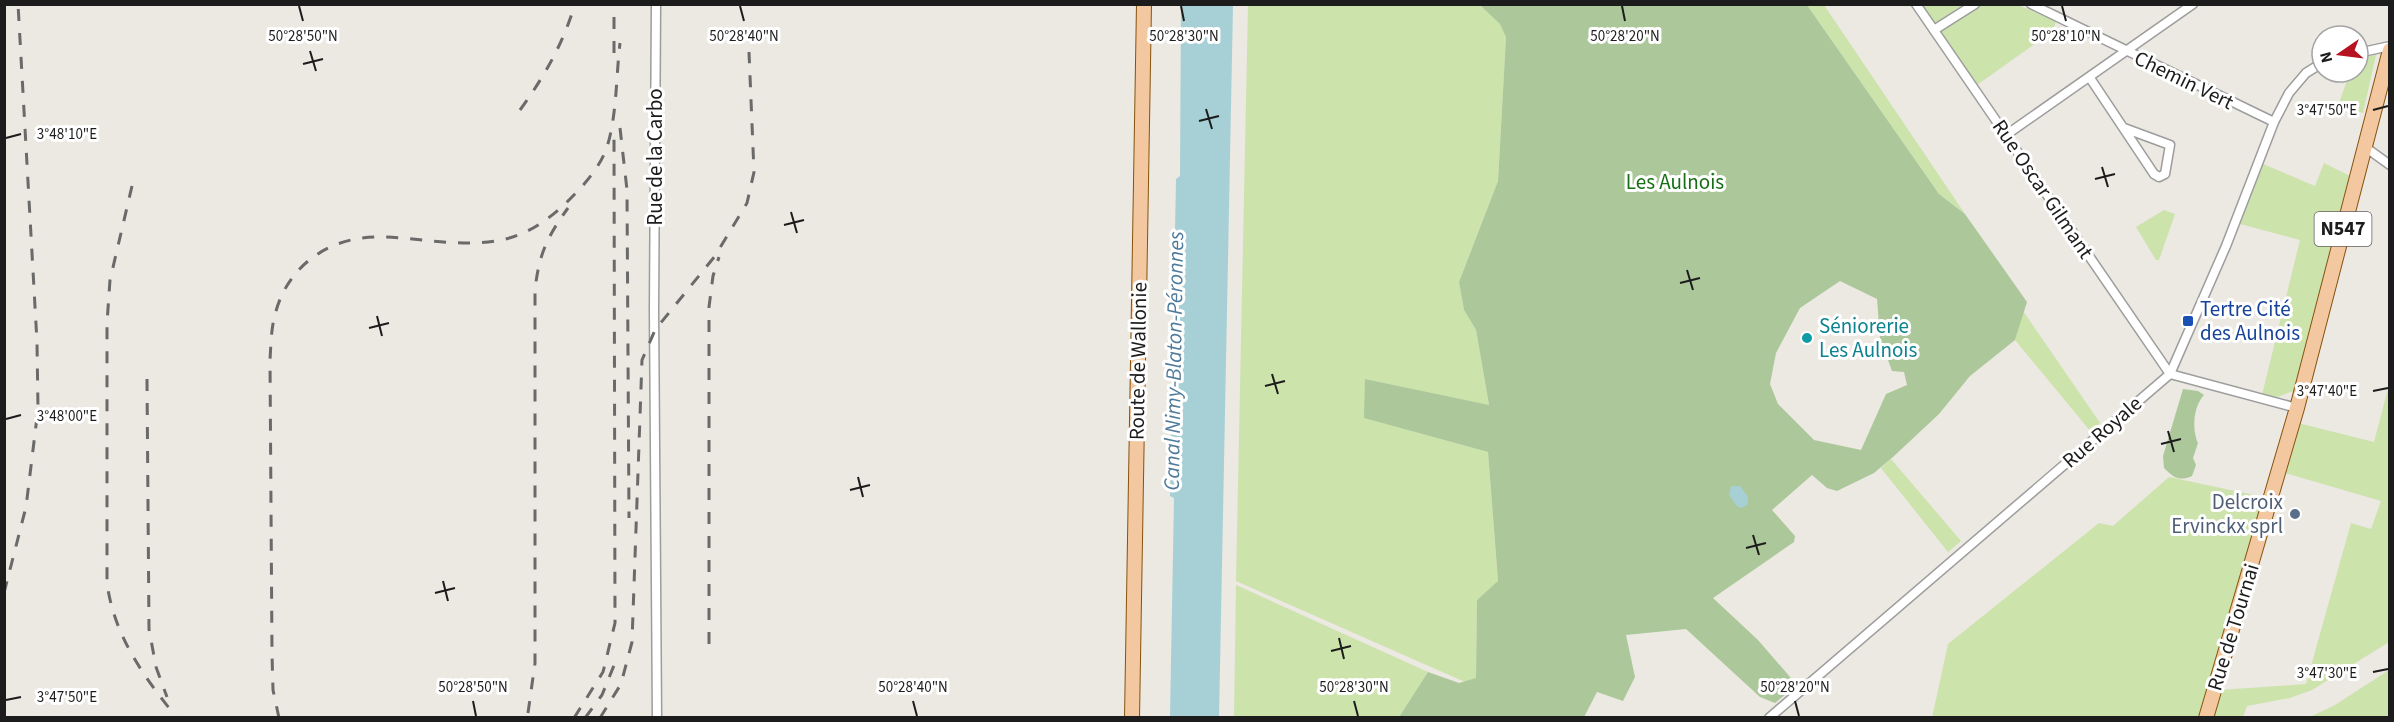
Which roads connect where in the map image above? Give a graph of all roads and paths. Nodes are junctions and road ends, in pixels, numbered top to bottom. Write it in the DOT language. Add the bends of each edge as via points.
graph roads {
  1 [pos="656,4"];
  2 [pos="1144,4"];
  3 [pos="1916,4"];
  4 [pos="1975,4"];
  5 [pos="2031,4"];
  6 [pos="2193,4"];
  7 [pos="1934,30"];
  8 [pos="2390,48"];
  9 [pos="2370,52"];
  10 [pos="2128,53"];
  11 [pos="2310,70"];
  12 [pos="2090,78"];
  13 [pos="2274,122"];
  14 [pos="2124,128"];
  15 [pos="2006,135"];
  16 [pos="2365,147"];
  17 [pos="2390,165"];
  18 [pos="2169,374"];
  19 [pos="2296,408"];
  20 [pos="657,717"];
  21 [pos="1132,717"];
  22 [pos="1769,717"];
  23 [pos="2206,717"];
  1 -- 20 [label="street, Rue de la Carbo"];
  2 -- 21 [label="main road, Route de Wallonie"];
  3 -- 7 [label="street, Rue Oscar Gilmant"];
  4 -- 7 [label="street"];
  5 -- 10 [label="street, Chemin Vert"];
  6 -- 10 [label="street"];
  7 -- 15 [label="street, Rue Oscar Gilmant"];
  8 -- 9 [label="street"];
  8 -- 16 [label="main road, Rue de Tournai / N547"];
  10 -- 12 [label="street"];
  10 -- 13 [label="street, Chemin Vert"];
  11 -- 13 [label="street, Rue Royale" via="2289,93"];
  12 -- 14 [label="street"];
  12 -- 15 [label="street"];
  13 -- 18 [label="street, Rue Royale" via="2226,246"];
  14 -- 14 [label="street" via="2156,176 2166,174 2170,145"];
  15 -- 18 [label="street, Rue Oscar Gilmant"];
  16 -- 17 [label="street"];
  16 -- 19 [label="main road, Rue de Tournai / N547"];
  18 -- 19 [label="street"];
  18 -- 22 [label="street, Rue Royale"];
  19 -- 23 [label="main road, Rue de Tournai / N547"];
}
